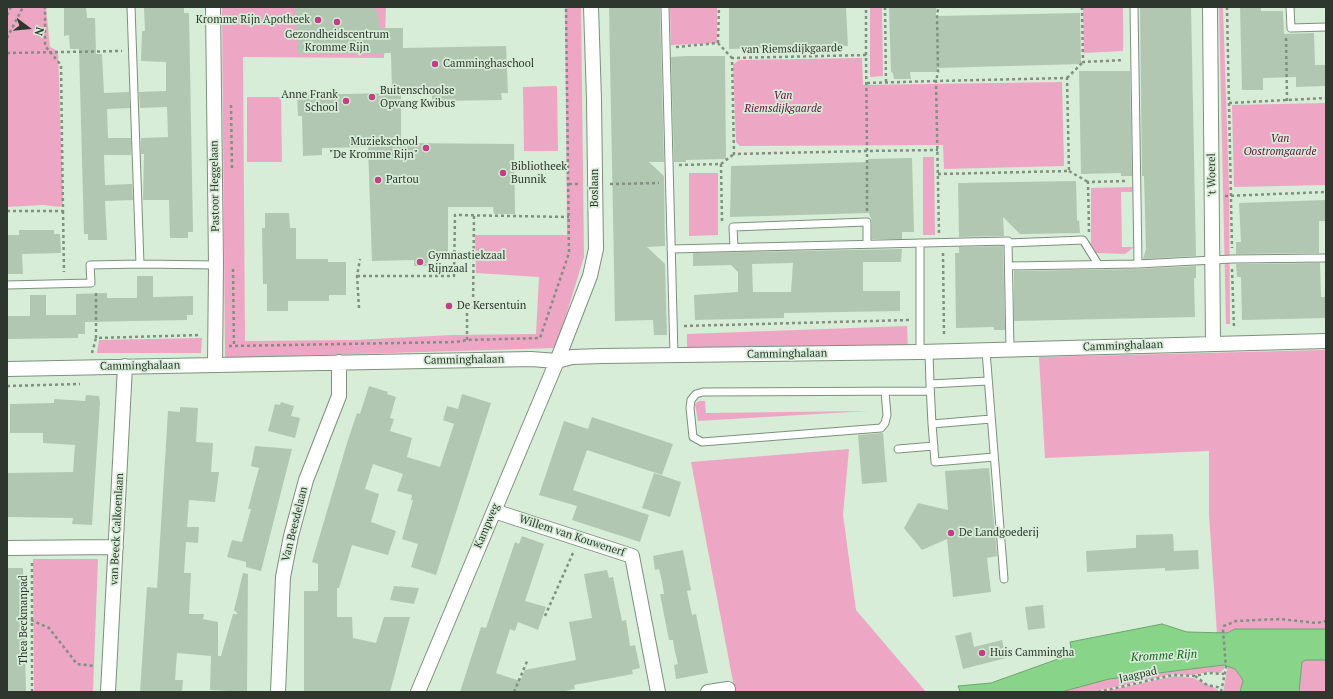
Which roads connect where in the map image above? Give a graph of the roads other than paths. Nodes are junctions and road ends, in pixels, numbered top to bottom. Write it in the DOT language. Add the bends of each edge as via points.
graph roads {
  1 [pos="131,7"];
  2 [pos="213,7"];
  3 [pos="591,7"];
  4 [pos="665,7"];
  5 [pos="1134,7"];
  6 [pos="1210,7"];
  7 [pos="1290,7"];
  8 [pos="1326,27"];
  9 [pos="920,243"];
  10 [pos="1008,243"];
  11 [pos="867,244"];
  12 [pos="671,248"];
  13 [pos="734,248"];
  14 [pos="1326,258"];
  15 [pos="1214,260"];
  16 [pos="140,264"];
  17 [pos="216,264"];
  18 [pos="1098,264"];
  19 [pos="1138,264"];
  20 [pos="1009,266"];
  21 [pos="7,285"];
  22 [pos="1326,341"];
  23 [pos="1213,343"];
  24 [pos="1010,350"];
  25 [pos="986,351"];
  26 [pos="924,352"];
  27 [pos="674,355"];
  28 [pos="557,361"];
  29 [pos="339,362"];
  30 [pos="215,365"];
  31 [pos="125,366"];
  32 [pos="7,369"];
  33 [pos="988,381"];
  34 [pos="930,388"];
  35 [pos="885,392"];
  36 [pos="991,419"];
  37 [pos="932,424"];
  38 [pos="934,446"];
  39 [pos="898,449"];
  40 [pos="994,457"];
  41 [pos="494,511"];
  42 [pos="116,546"];
  43 [pos="7,548"];
  44 [pos="1004,579"];
  45 [pos="728,689"];
  46 [pos="108,692"];
  47 [pos="278,692"];
  48 [pos="418,692"];
  49 [pos="658,692"];
  50 [pos="708,692"];
  1 -- 16 [label="lane"];
  2 -- 17 [label="street, Pastoor Heggelaan"];
  3 -- 28 [label="street, Boslaan" via="596,249 592,269"];
  4 -- 12 [label="lane"];
  5 -- 19 [label="lane"];
  6 -- 15 [label="street, 't Woerel"];
  7 -- 8 [label="lane" via="1291,28"];
  9 -- 10 [label="lane"];
  9 -- 11 [label="lane"];
  9 -- 26 [label="lane" via="920,320"];
  10 -- 18 [label="lane" via="1083,240"];
  10 -- 20 [label="lane"];
  11 -- 13 [label="lane"];
  11 -- 13 [label="lane" via="867,222 733,227"];
  12 -- 13 [label="lane"];
  12 -- 27 [label="lane"];
  14 -- 15 [label="lane"];
  15 -- 19 [label="lane"];
  15 -- 23 [label="street, 't Woerel"];
  16 -- 17 [label="lane"];
  16 -- 21 [label="lane" via="90,265 91,283"];
  17 -- 30 [label="street, Pastoor Heggelaan"];
  18 -- 19 [label="lane"];
  18 -- 20 [label="lane"];
  20 -- 24 [label="lane"];
  22 -- 23 [label="street, Camminghalaan"];
  23 -- 24 [label="street, Camminghalaan"];
  24 -- 25 [label="street, Camminghalaan"];
  25 -- 26 [label="street, Camminghalaan"];
  25 -- 33 [label="lane"];
  26 -- 27 [label="street, Camminghalaan"];
  26 -- 34 [label="lane"];
  27 -- 28 [label="street, Camminghalaan" via="572,357"];
  28 -- 29 [label="street, Camminghalaan" via="531,359"];
  28 -- 41 [label="street, Kampweg"];
  29 -- 30 [label="street, Camminghalaan"];
  29 -- 47 [label="street, Van Beesdelaan" via="339,396 306,480 283,577"];
  30 -- 31 [label="street, Camminghalaan"];
  31 -- 32 [label="street, Camminghalaan"];
  31 -- 42 [label="street, van Beeck Calkoenlaan"];
  33 -- 34 [label="lane"];
  33 -- 36 [label="lane"];
  34 -- 35 [label="lane"];
  34 -- 37 [label="lane"];
  35 -- 35 [label="lane" via="703,392 690,400 693,437 702,442 881,428 886,423 887,415"];
  36 -- 37 [label="lane"];
  36 -- 40 [label="lane"];
  37 -- 38 [label="lane"];
  38 -- 39 [label="lane"];
  38 -- 40 [label="lane" via="935,462"];
  40 -- 44 [label="lane"];
  41 -- 48 [label="street, Kampweg"];
  41 -- 49 [label="street, Willem van Kouwenerf" via="632,556"];
  42 -- 43 [label="street"];
  42 -- 46 [label="street, van Beeck Calkoenlaan"];
  45 -- 50 [label="street"];
}
